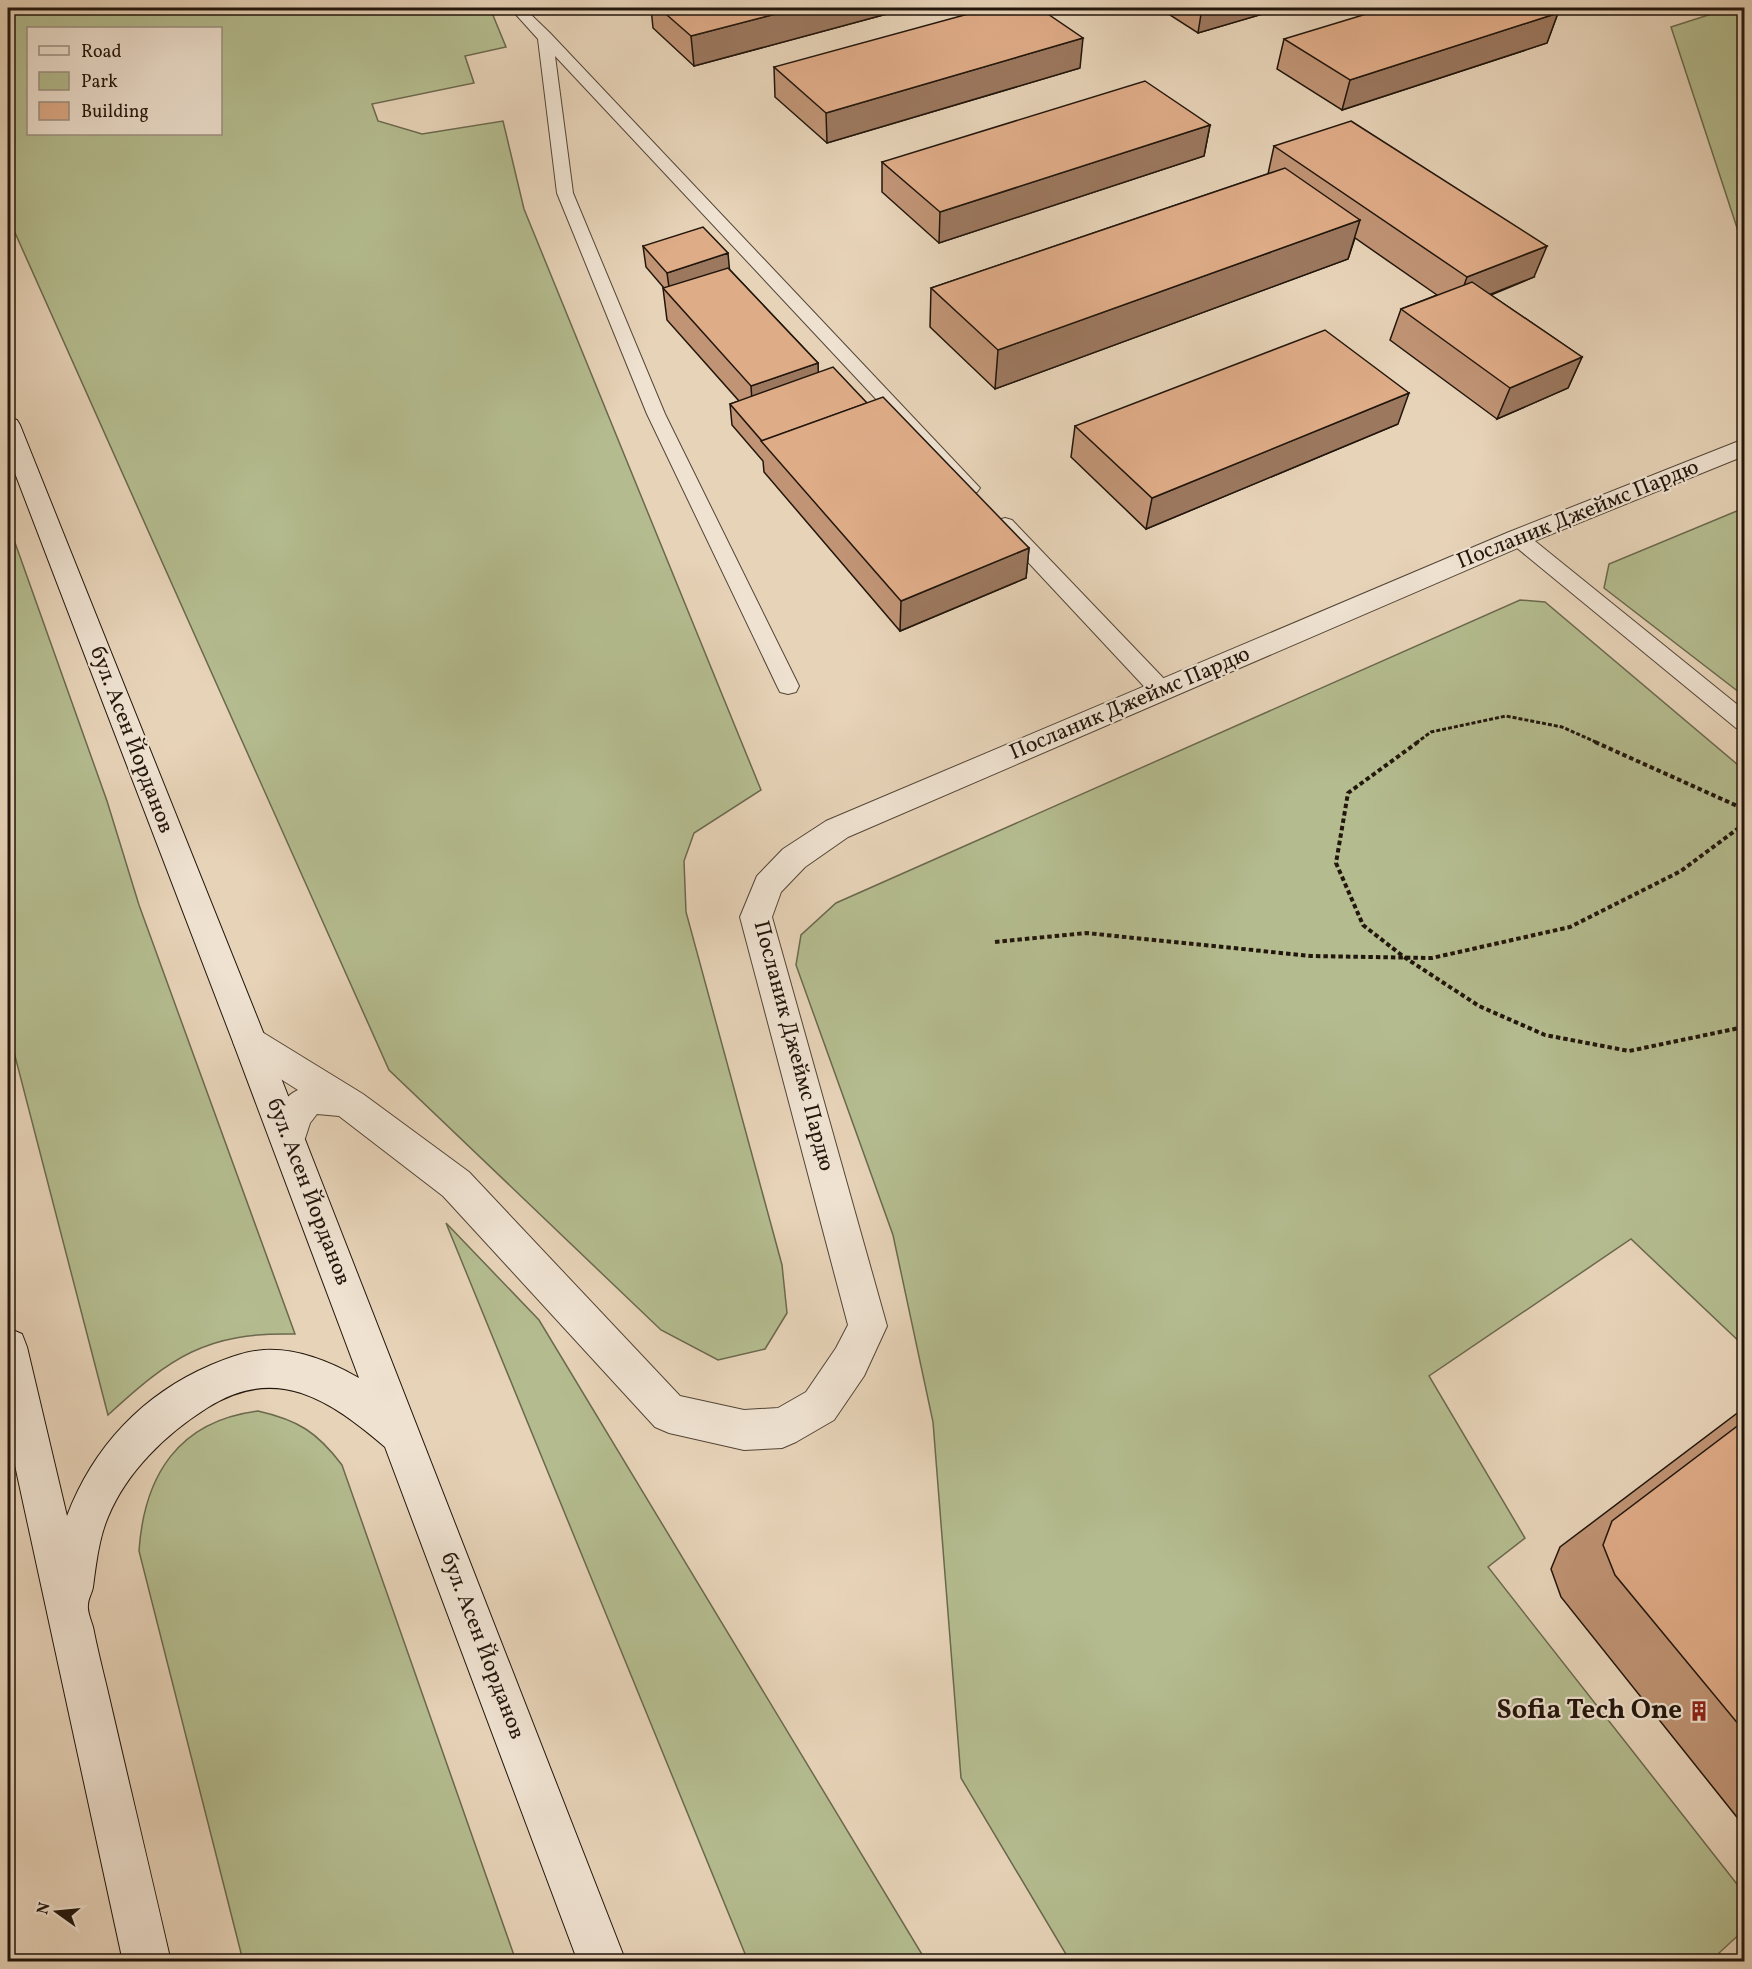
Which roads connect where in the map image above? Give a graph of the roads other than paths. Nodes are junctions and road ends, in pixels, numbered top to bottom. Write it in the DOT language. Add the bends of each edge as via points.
graph roads {
  1 [pos="517,8"];
  2 [pos="545,36"];
  3 [pos="8,425"];
  4 [pos="1744,447"];
  5 [pos="979,498"];
  6 [pos="996,515"];
  7 [pos="1518,538"];
  8 [pos="788,687"];
  9 [pos="1161,690"];
  10 [pos="1744,722"];
  11 [pos="250,1042"];
  12 [pos="349,1103"];
  13 [pos="288,1140"];
  14 [pos="8,1347"];
  15 [pos="401,1434"];
  16 [pos="68,1614"];
  17 [pos="147,1962"];
  18 [pos="602,1962"];
  1 -- 2 [label="lane"];
  2 -- 5 [label="lane"];
  2 -- 8 [label="lane" via="565,193 656,414"];
  3 -- 11 [label="main road, бул. Асен Йорданов"];
  4 -- 7 [label="main road, Посланик Джеймс Пардю"];
  6 -- 9 [label="lane"];
  7 -- 9 [label="main road, Посланик Джеймс Пардю"];
  7 -- 10 [label="lane"];
  9 -- 12 [label="main road, Посланик Джеймс Пардю" via="837,829 794,858 768,885 756,917 868,1326 820,1406 782,1428 744,1430 669,1413 456,1184"];
  11 -- 12 [label="main road, Посланик Джеймс Пардю"];
  11 -- 13 [label="main road, бул. Асен Йорданов"];
  12 -- 13 [label="main road, Посланик Джеймс Пардю" via="327,1098 306,1102 290,1124"];
  13 -- 15 [label="main road, бул. Асен Йорданов"];
  14 -- 16 [label="main road"];
  15 -- 16 [label="main road" via="356,1398 327,1381 292,1370 230,1375 197,1390 161,1415 107,1478 91,1506 78,1547"];
  15 -- 18 [label="main road, бул. Асен Йорданов"];
  16 -- 17 [label="main road"];
}
